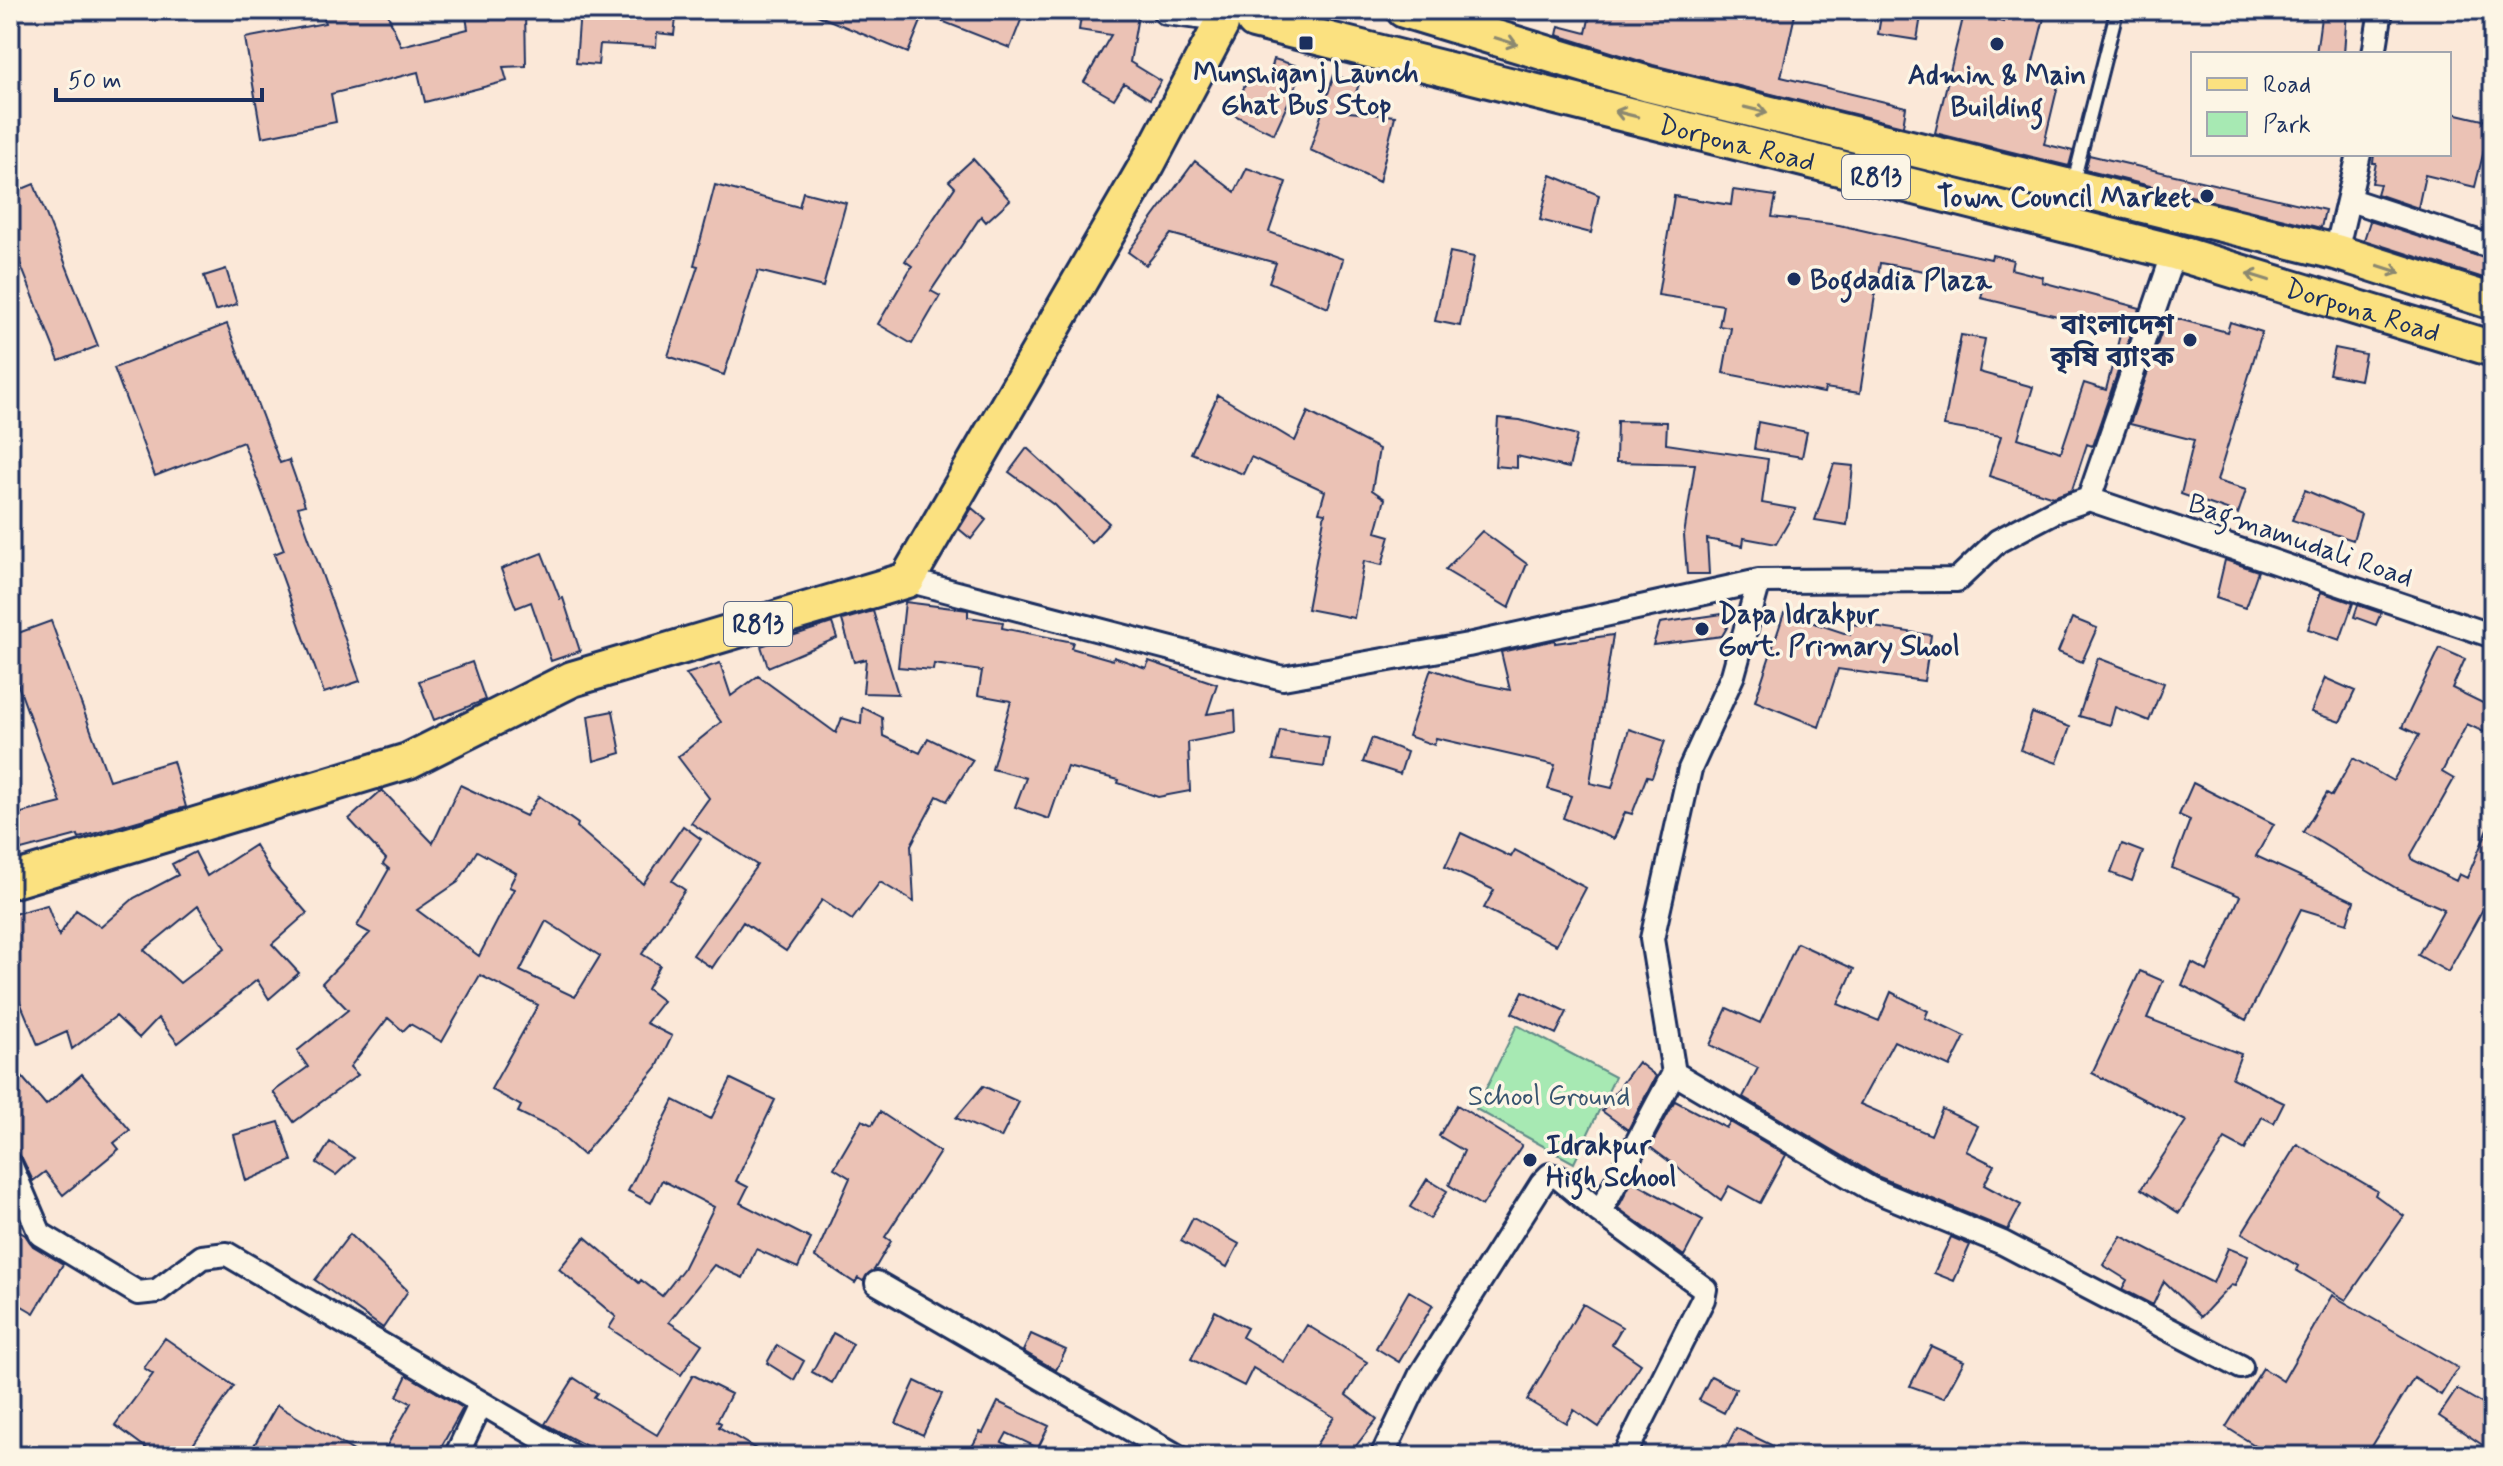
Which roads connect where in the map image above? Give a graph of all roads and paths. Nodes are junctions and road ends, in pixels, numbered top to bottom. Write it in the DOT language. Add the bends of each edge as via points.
graph roads {
  1 [pos="1167,10"];
  2 [pos="1404,10"];
  3 [pos="2117,10"];
  4 [pos="2381,10"];
  5 [pos="1257,15"];
  6 [pos="1215,17"];
  7 [pos="2374,52"];
  8 [pos="2359,156"];
  9 [pos="2072,188"];
  10 [pos="2350,200"];
  11 [pos="2493,247"];
  12 [pos="2174,252"];
  13 [pos="2336,252"];
  14 [pos="2493,302"];
  15 [pos="2493,349"];
  16 [pos="2089,499"];
  17 [pos="907,580"];
  18 [pos="1759,581"];
  19 [pos="2493,636"];
  20 [pos="10,881"];
  21 [pos="1674,1073"];
  22 [pos="10,1164"];
  23 [pos="1600,1212"];
  24 [pos="877,1283"];
  25 [pos="2241,1367"];
  26 [pos="481,1403"];
  27 [pos="456,1456"];
  28 [pos="572,1456"];
  29 [pos="1177,1456"];
  30 [pos="1382,1456"];
  31 [pos="1624,1456"];
  1 -- 6 [label="street"];
  2 -- 9 [label="main road, Dorpona Road / R813, one-way" via="1648,84"];
  3 -- 9 [label="lane"];
  4 -- 7 [label="street"];
  5 -- 6 [label="main road, R813" via="1232,28"];
  12 -- 5 [label="main road, Dorpona Road / R813, one-way"];
  6 -- 17 [label="main road" via="1148,163"];
  8 -- 10 [label="street"];
  9 -- 13 [label="main road, Dorpona Road / R813"];
  10 -- 11 [label="street"];
  10 -- 13 [label="street"];
  15 -- 12 [label="main road, Dorpona Road / R813, one-way"];
  12 -- 16 [label="street"];
  13 -- 14 [label="main road, Dorpona Road / R813, one-way"];
  16 -- 18 [label="street" via="1998,541 1957,580"];
  16 -- 19 [label="street, Bagmamudali Road"];
  17 -- 18 [label="street" via="1283,678 1468,645"];
  17 -- 20 [label="main road, R813" via="572,679 408,761"];
  18 -- 21 [label="street" via="1733,675 1690,769 1652,939"];
  21 -- 23 [label="street"];
  21 -- 25 [label="street" via="1871,1189 2003,1243"];
  22 -- 26 [label="street" via="40,1234 118,1284 138,1293 157,1291 202,1257 227,1254"];
  23 -- 30 [label="street" via="1558,1177 1550,1175 1542,1183 1420,1376"];
  23 -- 31 [label="street" via="1705,1289"];
  24 -- 29 [label="street"];
  26 -- 27 [label="street"];
  26 -- 28 [label="street"];
}
